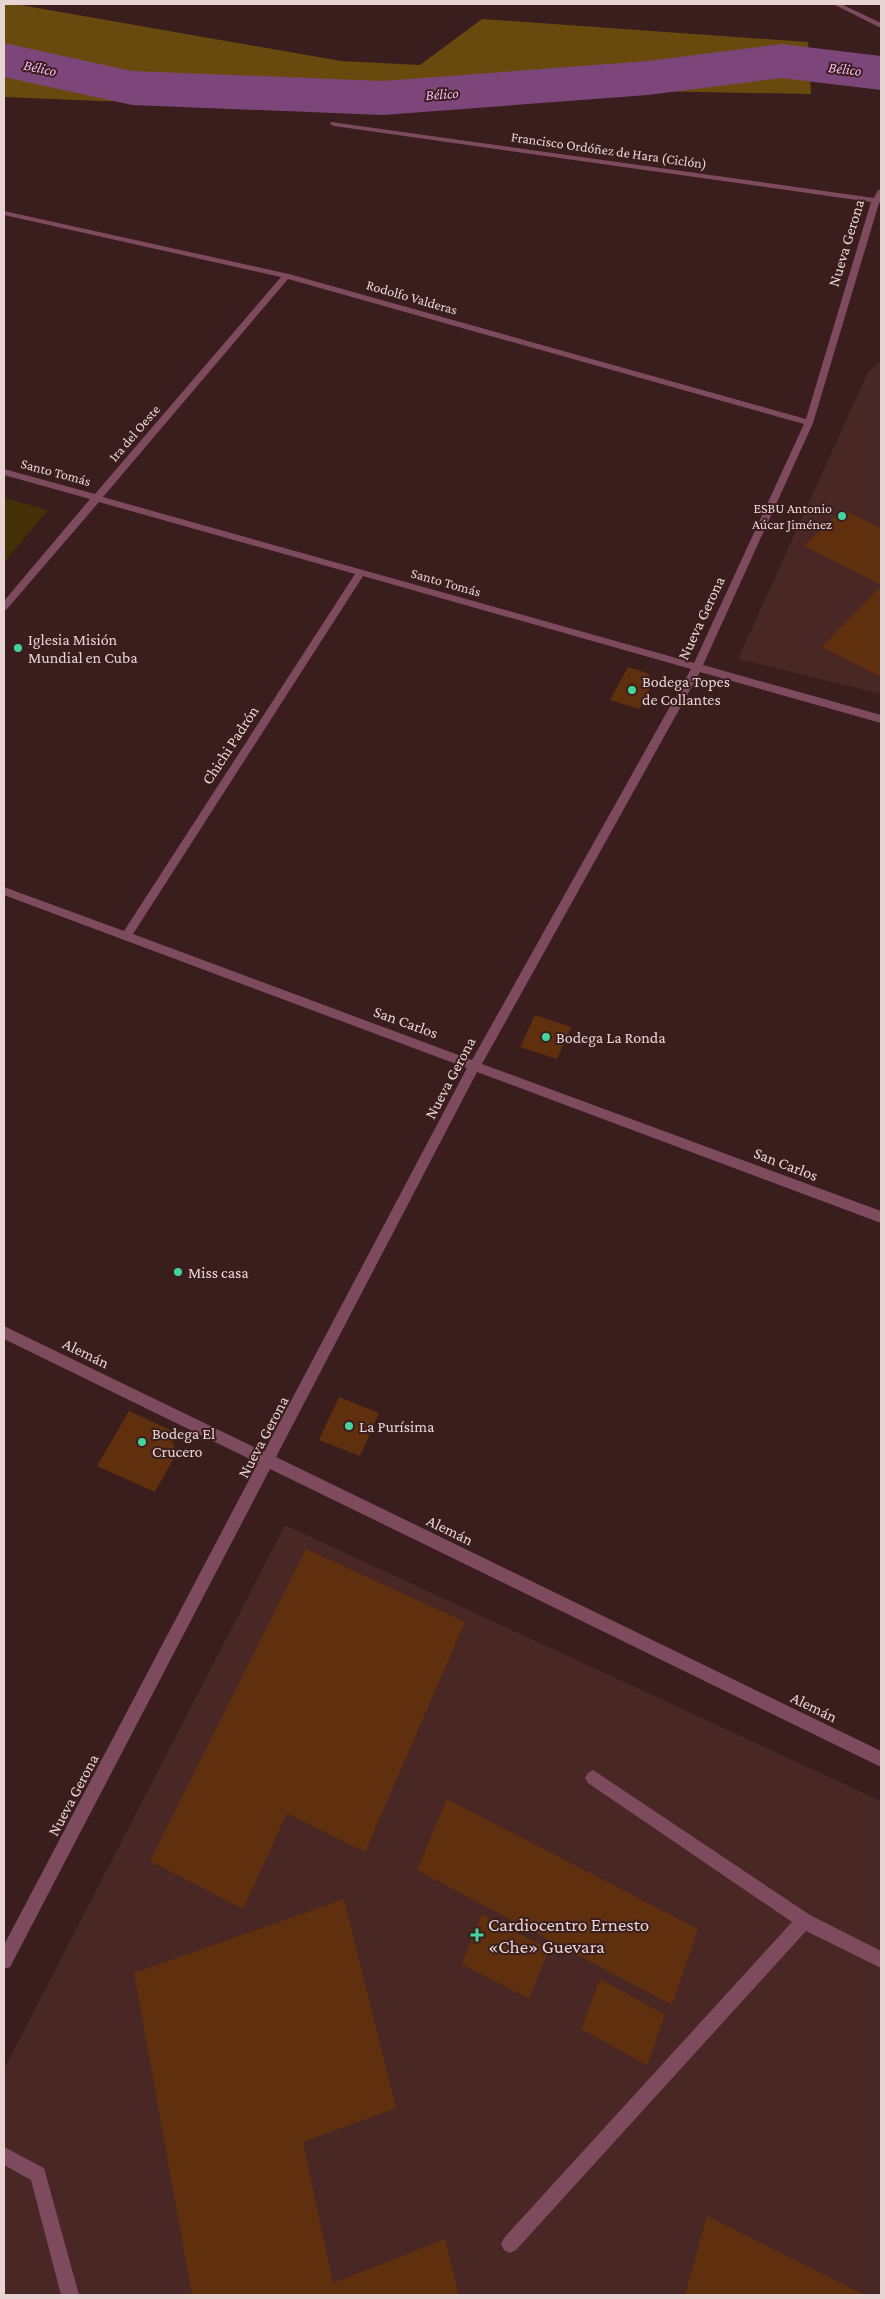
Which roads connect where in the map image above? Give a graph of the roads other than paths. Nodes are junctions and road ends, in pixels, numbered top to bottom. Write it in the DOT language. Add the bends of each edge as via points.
graph roads {
  1 [pos="836,4"];
  2 [pos="881,26"];
  3 [pos="334,124"];
  4 [pos="879,198"];
  5 [pos="4,213"];
  6 [pos="286,276"];
  7 [pos="809,424"];
  8 [pos="4,472"];
  9 [pos="97,497"];
  10 [pos="361,572"];
  11 [pos="4,607"];
  12 [pos="697,667"];
  13 [pos="881,719"];
  14 [pos="4,891"];
  15 [pos="126,935"];
  16 [pos="475,1065"];
  17 [pos="881,1217"];
  18 [pos="4,1332"];
  19 [pos="268,1461"];
  20 [pos="881,1759"];
  21 [pos="593,1778"];
  22 [pos="804,1920"];
  23 [pos="881,1960"];
  24 [pos="4,1961"];
  25 [pos="4,2156"];
  26 [pos="510,2244"];
  27 [pos="70,2295"];
  1 -- 2 [label="street"];
  3 -- 4 [label="street, Francisco Ordóñez de Hara (Ciclón)"];
  4 -- 7 [label="street, Nueva Gerona"];
  5 -- 6 [label="street, Rodolfo Valderas"];
  6 -- 7 [label="street, Rodolfo Valderas"];
  6 -- 9 [label="street, 1ra del Oeste"];
  7 -- 12 [label="street, Nueva Gerona"];
  8 -- 9 [label="street, Santo Tomás"];
  9 -- 10 [label="street, Santo Tomás"];
  9 -- 11 [label="street, 1ra del Oeste"];
  10 -- 12 [label="street, Santo Tomás"];
  10 -- 15 [label="street, Chichi Padrón"];
  12 -- 13 [label="street, Santo Tomás"];
  12 -- 16 [label="street, Nueva Gerona"];
  14 -- 15 [label="street, San Carlos"];
  15 -- 16 [label="street, San Carlos"];
  16 -- 17 [label="street, San Carlos"];
  16 -- 19 [label="street, Nueva Gerona"];
  18 -- 19 [label="street, Alemán"];
  19 -- 20 [label="street, Alemán"];
  19 -- 24 [label="street, Nueva Gerona"];
  21 -- 22 [label="street"];
  22 -- 23 [label="street"];
  22 -- 26 [label="street"];
  25 -- 27 [label="street" via="38,2174"];
}
